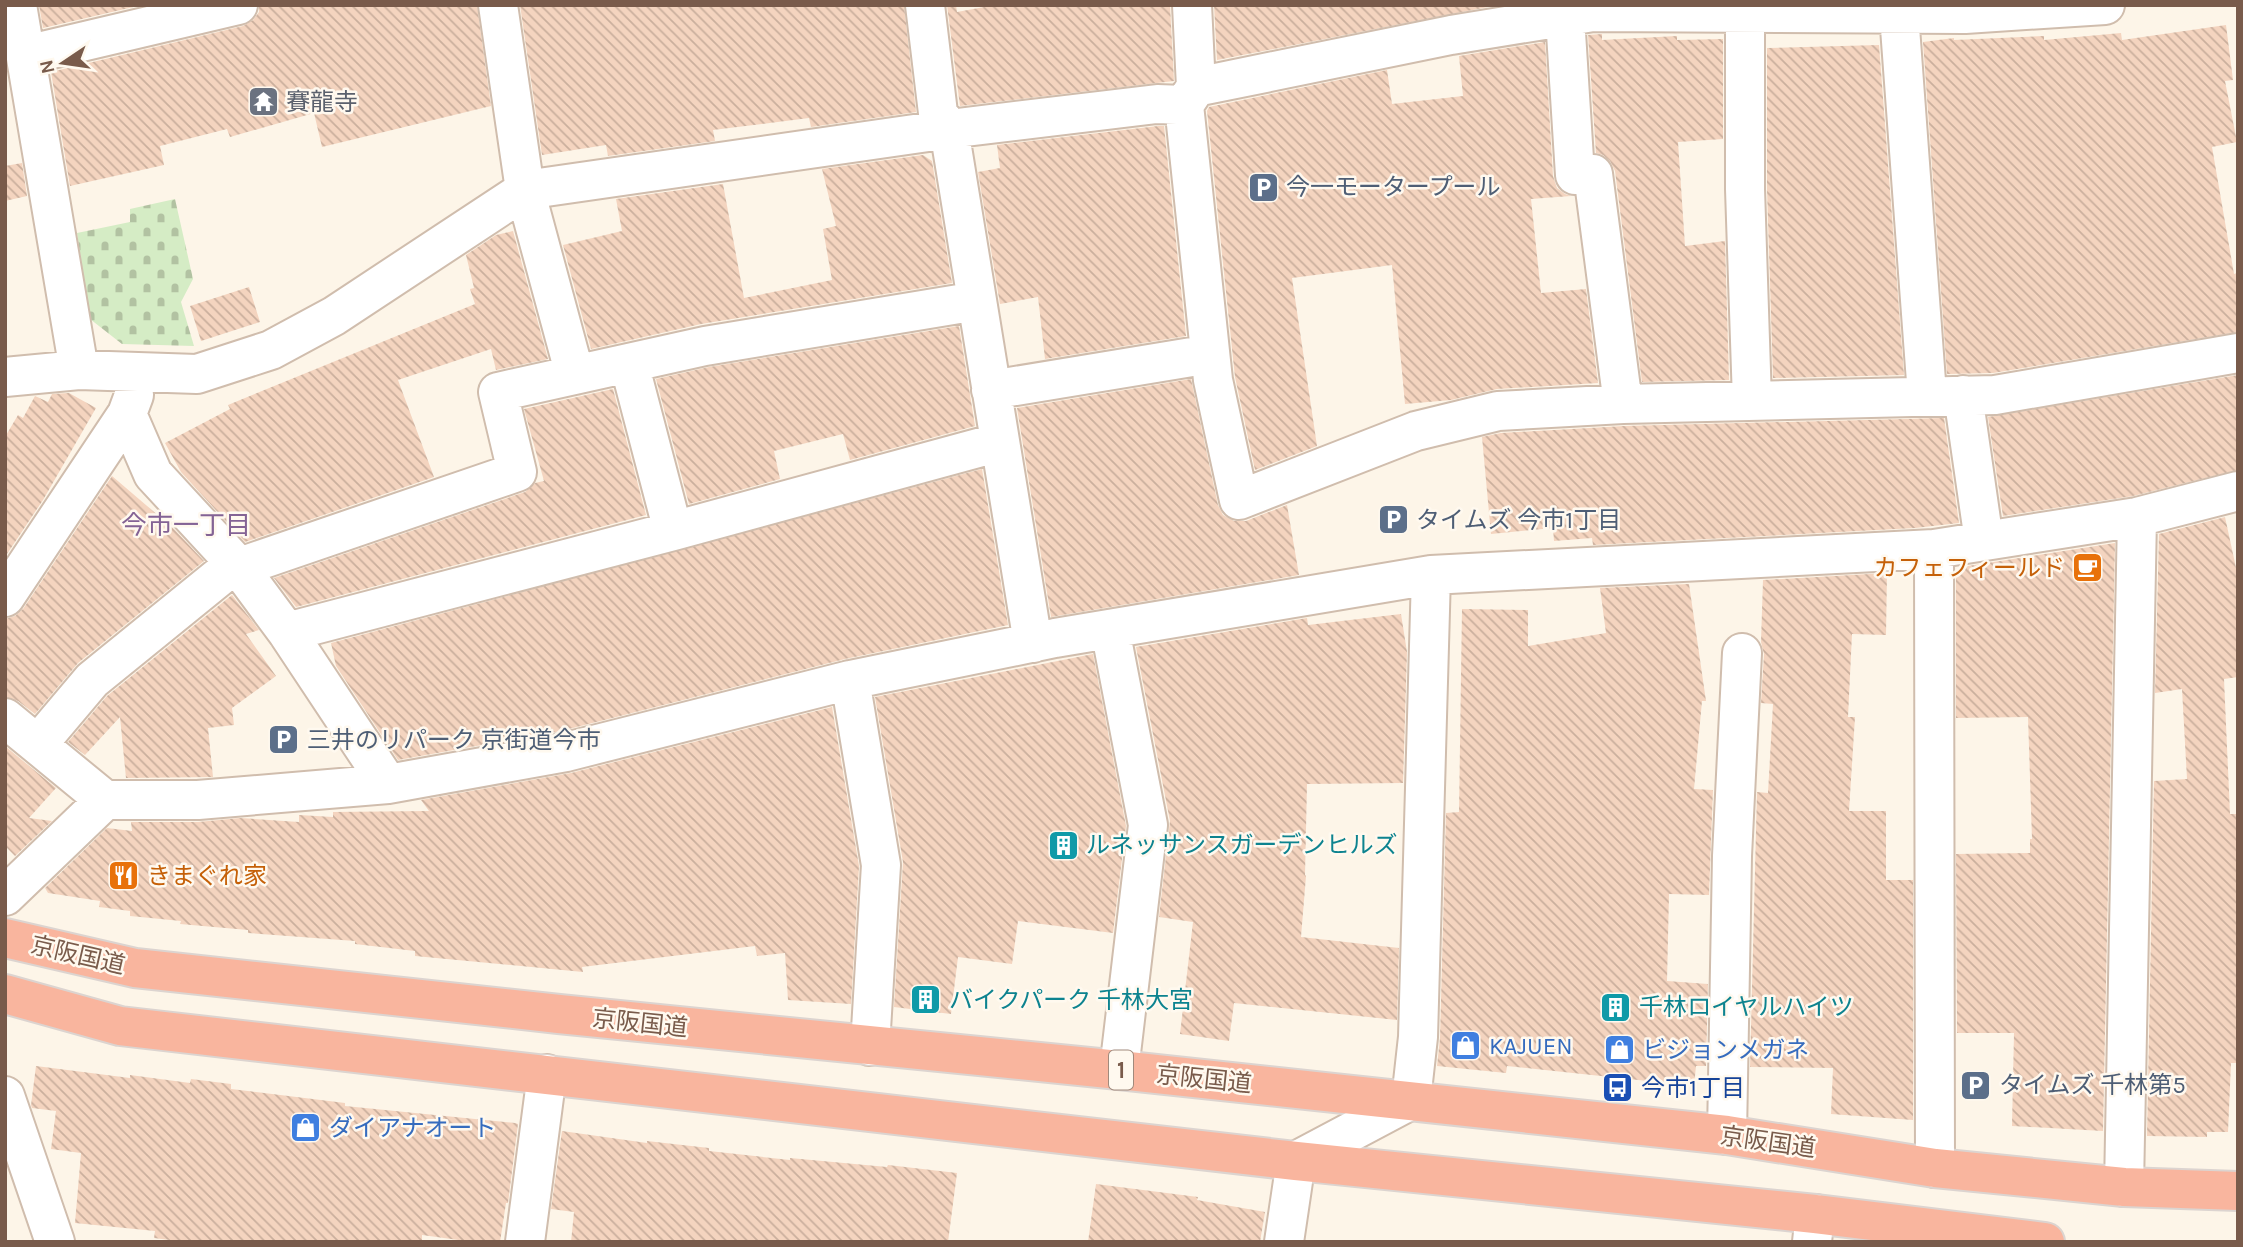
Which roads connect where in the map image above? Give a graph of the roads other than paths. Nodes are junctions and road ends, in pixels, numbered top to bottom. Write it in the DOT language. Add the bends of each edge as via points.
graph roads {
  1 [pos="18,5"];
  2 [pos="238,5"];
  3 [pos="498,5"];
  4 [pos="925,5"];
  5 [pos="1192,5"];
  6 [pos="2105,5"];
  7 [pos="1975,9"];
  8 [pos="1768,10"];
  9 [pos="1899,13"];
  10 [pos="1564,17"];
  11 [pos="1450,20"];
  12 [pos="26,55"];
  13 [pos="1190,96"];
  14 [pos="949,129"];
  15 [pos="525,190"];
  16 [pos="977,302"];
  17 [pos="2238,353"];
  18 [pos="1210,354"];
  19 [pos="629,363"];
  20 [pos="79,370"];
  21 [pos="142,374"];
  22 [pos="576,375"];
  23 [pos="5,377"];
  24 [pos="991,390"];
  25 [pos="1945,395"];
  26 [pos="1752,401"];
  27 [pos="1623,404"];
  28 [pos="127,414"];
  29 [pos="1000,442"];
  30 [pos="2238,491"];
  31 [pos="2137,517"];
  32 [pos="673,531"];
  33 [pos="1984,541"];
  34 [pos="1934,549"];
  35 [pos="239,566"];
  36 [pos="1431,575"];
  37 [pos="5,597"];
  38 [pos="1110,629"];
  39 [pos="286,632"];
  40 [pos="1033,643"];
  41 [pos="1742,653"];
  42 [pos="850,680"];
  43 [pos="5,718"];
  44 [pos="38,744"];
  45 [pos="388,783"];
  46 [pos="105,800"];
  47 [pos="5,896"];
  48 [pos="5,938"];
  49 [pos="5,994"];
  50 [pos="870,1046"];
  51 [pos="1119,1070"];
  52 [pos="547,1074"];
  53 [pos="5,1096"];
  54 [pos="1411,1100"];
  55 [pos="1727,1135"];
  56 [pos="1296,1161"];
  57 [pos="1936,1168"];
  58 [pos="2124,1187"];
  59 [pos="2238,1191"];
  60 [pos="1814,1228"];
  61 [pos="55,1242"];
  62 [pos="525,1242"];
  63 [pos="1284,1242"];
  64 [pos="2045,1242"];
  1 -- 12 [label="street"];
  2 -- 12 [label="street"];
  3 -- 15 [label="street"];
  4 -- 14 [label="street" via="938,113"];
  5 -- 13 [label="street"];
  6 -- 7 [label="street"];
  7 -- 9 [label="street"];
  8 -- 9 [label="street"];
  8 -- 10 [label="street" via="1593,12"];
  8 -- 26 [label="street" via="1745,189"];
  9 -- 25 [label="street"];
  10 -- 11 [label="street"];
  10 -- 27 [label="street" via="1575,175 1593,174"];
  11 -- 13 [label="street"];
  12 -- 20 [label="street"];
  13 -- 14 [label="street"];
  13 -- 18 [label="street"];
  14 -- 15 [label="street"];
  14 -- 16 [label="street"];
  15 -- 21 [label="street" via="334,316 271,350 197,374"];
  15 -- 22 [label="street"];
  16 -- 19 [label="street" via="705,346"];
  16 -- 24 [label="street"];
  17 -- 25 [label="street" via="1995,395"];
  18 -- 24 [label="street"];
  18 -- 27 [label="street" via="1239,500 1428,428 1498,411"];
  19 -- 22 [label="street"];
  19 -- 32 [label="street"];
  20 -- 21 [label="street"];
  20 -- 23 [label="street"];
  21 -- 28 [label="street"];
  22 -- 35 [label="street" via="498,392 517,472"];
  24 -- 29 [label="street"];
  25 -- 26 [label="street"];
  25 -- 33 [label="street"];
  26 -- 27 [label="street"];
  28 -- 35 [label="street" via="153,474"];
  28 -- 37 [label="street"];
  29 -- 32 [label="street"];
  29 -- 40 [label="street"];
  30 -- 31 [label="street"];
  31 -- 33 [label="street"];
  31 -- 58 [label="street"];
  32 -- 39 [label="street"];
  33 -- 34 [label="street"];
  34 -- 36 [label="street"];
  34 -- 57 [label="street"];
  35 -- 39 [label="street"];
  35 -- 44 [label="street" via="225,572 92,680"];
  36 -- 38 [label="street"];
  36 -- 54 [label="street" via="1418,1037"];
  38 -- 40 [label="street"];
  38 -- 51 [label="street" via="1148,825"];
  39 -- 45 [label="street"];
  40 -- 42 [label="street"];
  41 -- 55 [label="street" via="1732,856"];
  42 -- 45 [label="street" via="566,752"];
  42 -- 50 [label="street" via="881,866"];
  43 -- 44 [label="street"];
  44 -- 46 [label="street"];
  45 -- 46 [label="street" via="198,800"];
  46 -- 47 [label="street"];
  48 -- 50 [label="highway, 京阪国道 / 1" via="135,968"];
  49 -- 52 [label="highway" via="120,1026"];
  50 -- 51 [label="highway, 京阪国道 / 1"];
  51 -- 54 [label="highway, 京阪国道 / 1"];
  52 -- 56 [label="highway"];
  52 -- 62 [label="street"];
  53 -- 61 [label="street"];
  54 -- 55 [label="highway, 京阪国道 / 1"];
  54 -- 56 [label="street"];
  55 -- 57 [label="highway, 京阪国道 / 1"];
  56 -- 60 [label="highway"];
  56 -- 63 [label="street"];
  57 -- 58 [label="highway, 京阪国道 / 1"];
  58 -- 59 [label="highway, 京阪国道 / 1"];
  60 -- 64 [label="highway"];
}
